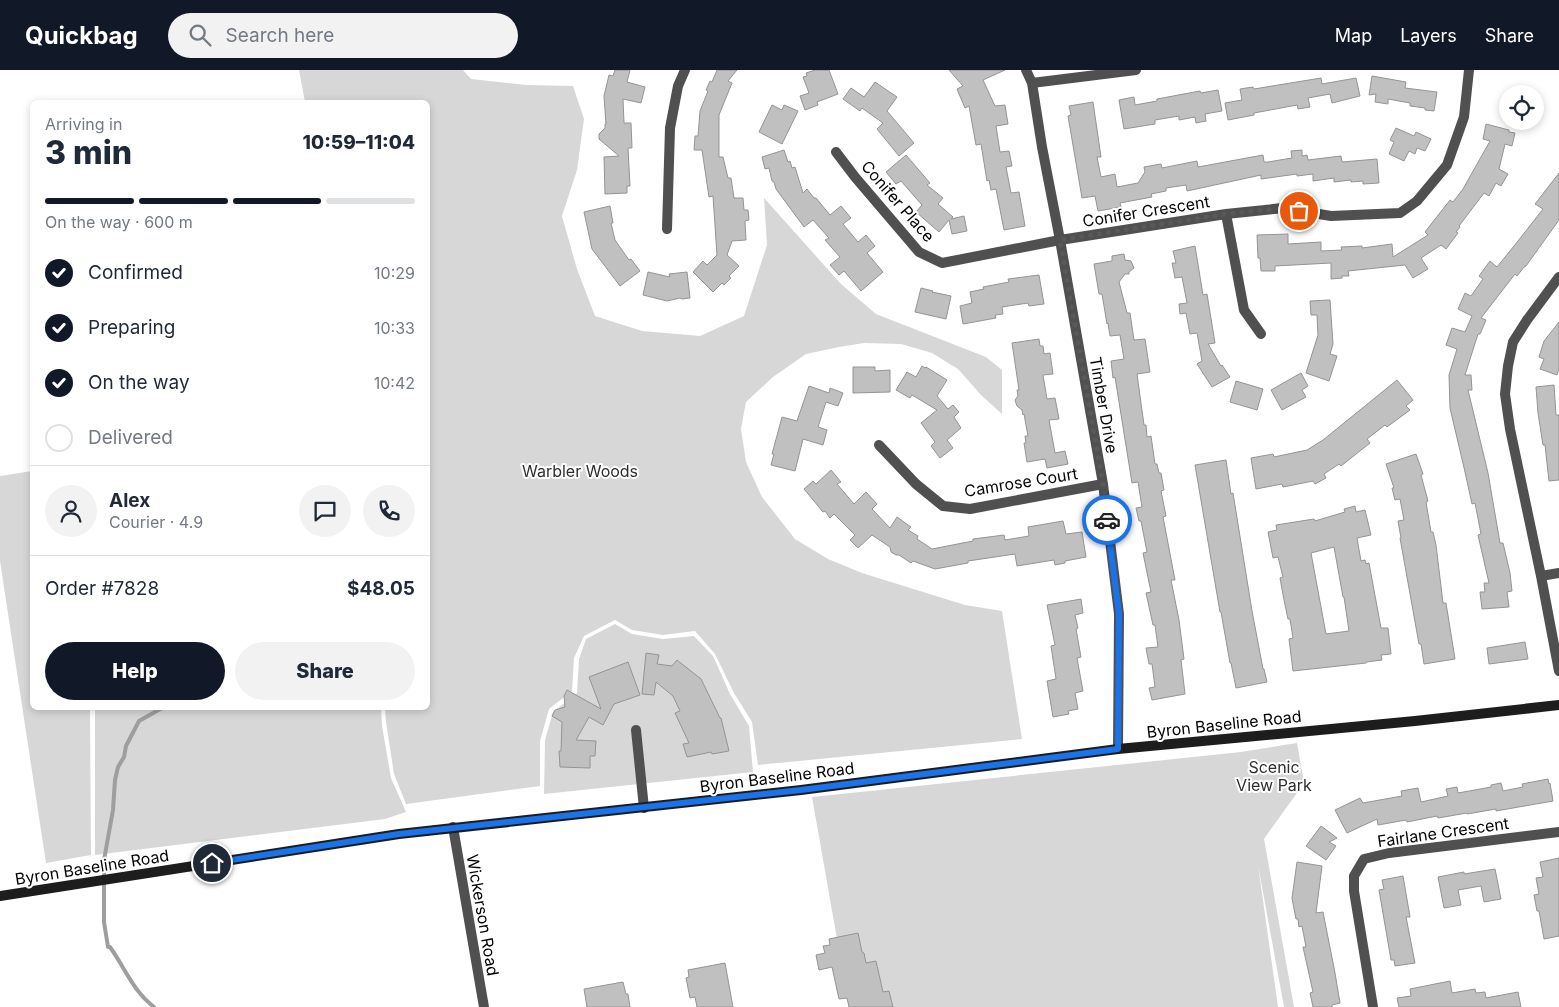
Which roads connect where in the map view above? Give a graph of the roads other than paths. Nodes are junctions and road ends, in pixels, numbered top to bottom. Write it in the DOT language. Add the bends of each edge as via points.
graph roads {
  1 [pos="686,70"];
  2 [pos="1026,70"];
  3 [pos="1136,70"];
  4 [pos="1469,70"];
  5 [pos="1032,83"];
  6 [pos="836,152"];
  7 [pos="1226,214"];
  8 [pos="667,229"];
  9 [pos="1060,240"];
  10 [pos="1559,277"];
  11 [pos="1261,334"];
  12 [pos="879,445"];
  13 [pos="1103,484"];
  14 [pos="1559,573"];
  15 [pos="1541,576"];
  16 [pos="1559,671"];
  17 [pos="1559,705"];
  18 [pos="636,730"];
  19 [pos="1118,749"];
  20 [pos="644,808"];
  21 [pos="453,828"];
  22 [pos="1559,832"];
  23 [pos="0,896"];
  24 [pos="484,1007"];
  25 [pos="1373,1007"];
  1 -- 8 [label="street" via="678,86 670,128"];
  2 -- 5 [label="street, Timber Drive"];
  3 -- 5 [label="street"];
  4 -- 7 [label="street, Conifer Crescent" via="1464,117 1447,165 1417,201 1400,213 1331,216 1283,208"];
  5 -- 9 [label="street, Timber Drive"];
  6 -- 9 [label="street, Conifer Place" via="919,252 942,263"];
  7 -- 9 [label="street, Conifer Crescent"];
  7 -- 11 [label="street" via="1244,310"];
  9 -- 13 [label="street, Timber Drive"];
  10 -- 15 [label="street" via="1513,342 1505,394"];
  12 -- 13 [label="street, Camrose Court" via="916,484 943,506 970,509"];
  13 -- 19 [label="street, Timber Drive" via="1119,614"];
  14 -- 15 [label="street"];
  15 -- 16 [label="street"];
  17 -- 19 [label="main road, Byron Baseline Road"];
  18 -- 20 [label="street"];
  19 -- 20 [label="main road, Byron Baseline Road"];
  20 -- 21 [label="main road, Byron Baseline Road"];
  21 -- 23 [label="main road, Byron Baseline Road"];
  21 -- 24 [label="street, Wickerson Road"];
  22 -- 25 [label="street, Fairlane Crescent" via="1389,853 1364,859 1354,876 1354,891"];
}
